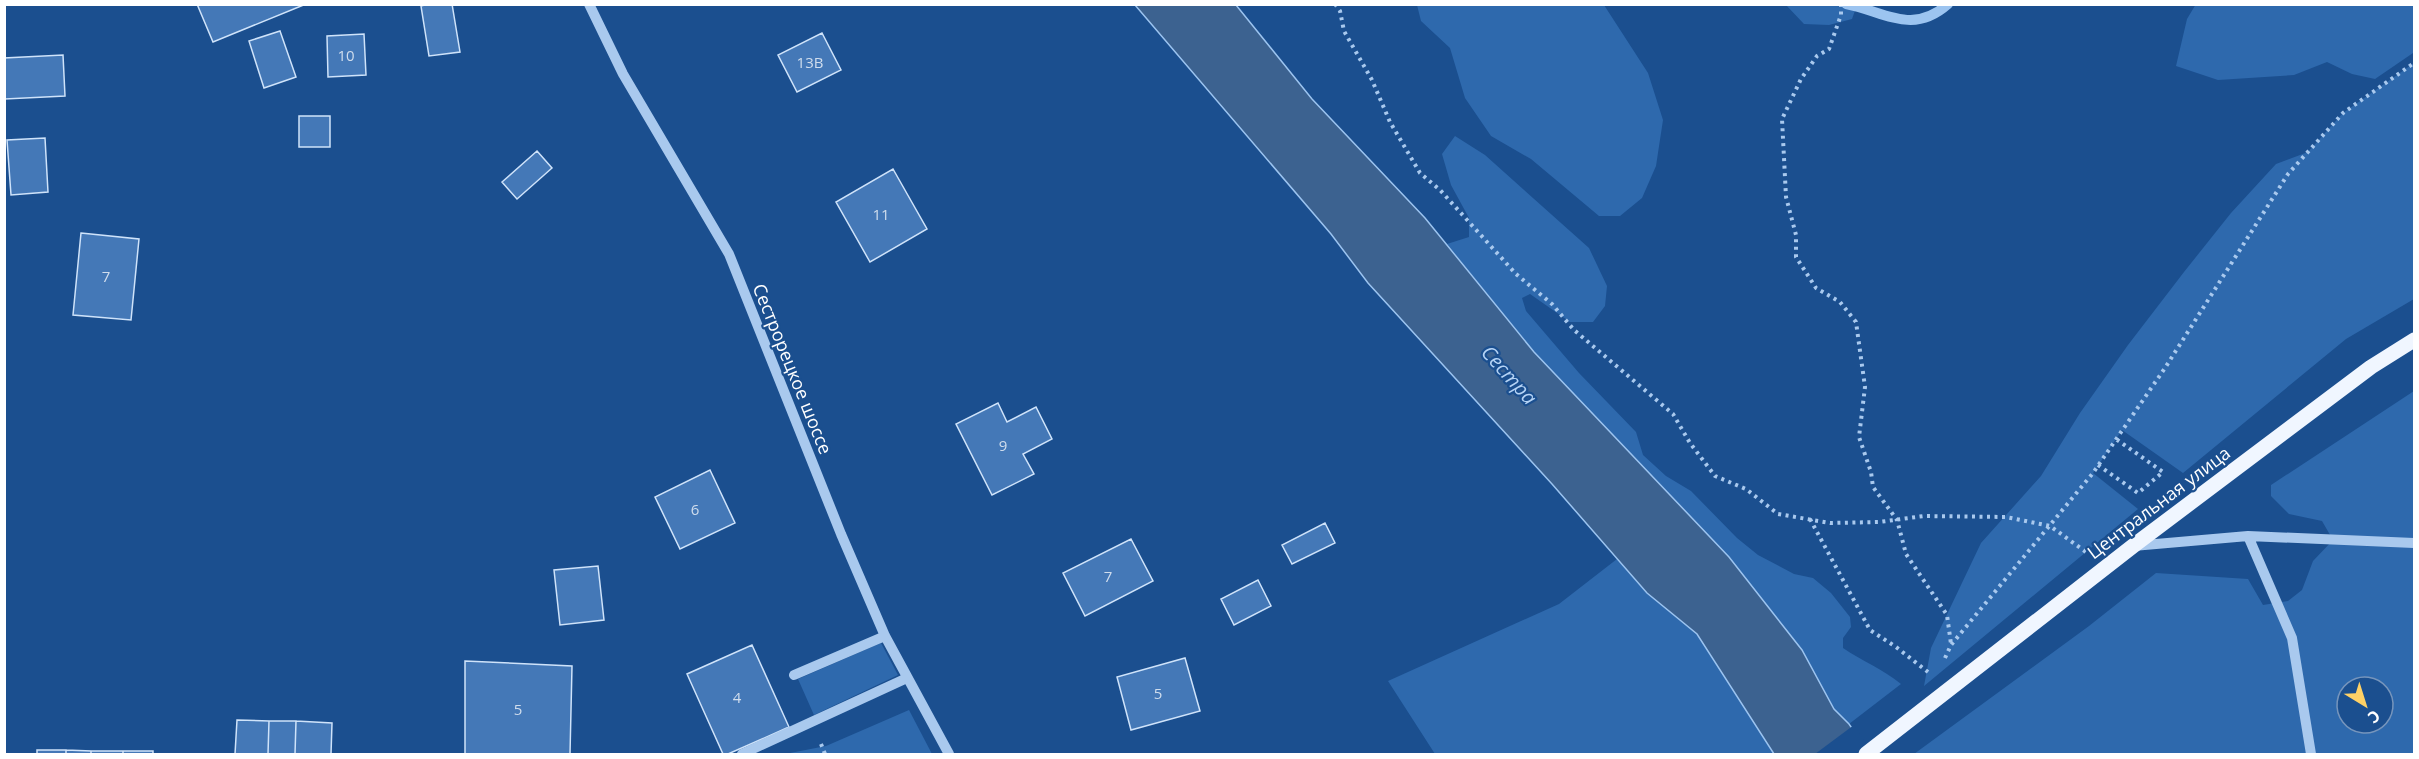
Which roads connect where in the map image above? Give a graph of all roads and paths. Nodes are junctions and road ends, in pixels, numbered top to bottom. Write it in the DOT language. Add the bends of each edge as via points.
graph roads {
  1 [pos="589,4"];
  2 [pos="1335,4"];
  3 [pos="1841,4"];
  4 [pos="2415,63"];
  5 [pos="2415,340"];
  6 [pos="2116,440"];
  7 [pos="2098,465"];
  8 [pos="1810,519"];
  9 [pos="1897,520"];
  10 [pos="2050,526"];
  11 [pos="2248,536"];
  12 [pos="2415,543"];
  13 [pos="2133,546"];
  14 [pos="2104,569"];
  15 [pos="885,636"];
  16 [pos="1951,645"];
  17 [pos="1943,662"];
  18 [pos="1929,673"];
  19 [pos="794,675"];
  20 [pos="907,678"];
  21 [pos="742,754"];
  22 [pos="948,754"];
  23 [pos="1866,754"];
  24 [pos="2311,754"];
  1 -- 15 [label="street, Сестрорецкое шоссе" via="623,74 729,254"];
  2 -- 8 [label="path" via="1344,31 1420,173 1574,330 1673,414 1715,476 1746,489 1778,514"];
  3 -- 9 [label="path" via="1829,49 1817,56 1801,79 1782,119 1786,197 1796,236 1796,257 1816,288 1840,302 1856,322 1865,387 1859,437 1873,487"];
  4 -- 6 [label="path" via="2343,113 2288,174"];
  5 -- 13 [label="main road, Центральная улица" via="2371,367"];
  6 -- 7 [label="path"];
  6 -- 7 [label="path" via="2163,472 2138,493"];
  7 -- 10 [label="path"];
  8 -- 9 [label="path" via="1830,523"];
  8 -- 18 [label="path" via="1870,630"];
  9 -- 10 [label="path" via="1924,516 2006,517"];
  9 -- 16 [label="path" via="1906,554 1947,615"];
  10 -- 14 [label="path"];
  10 -- 16 [label="path"];
  11 -- 12 [label="street"];
  11 -- 13 [label="street"];
  11 -- 24 [label="street" via="2292,638"];
  13 -- 14 [label="main road, Центральная улица"];
  14 -- 23 [label="main road, Центральная улица"];
  15 -- 19 [label="street"];
  15 -- 20 [label="street, Сестрорецкое шоссе"];
  16 -- 17 [label="path"];
  20 -- 21 [label="street"];
  20 -- 22 [label="street, Сестрорецкое шоссе"];
}
